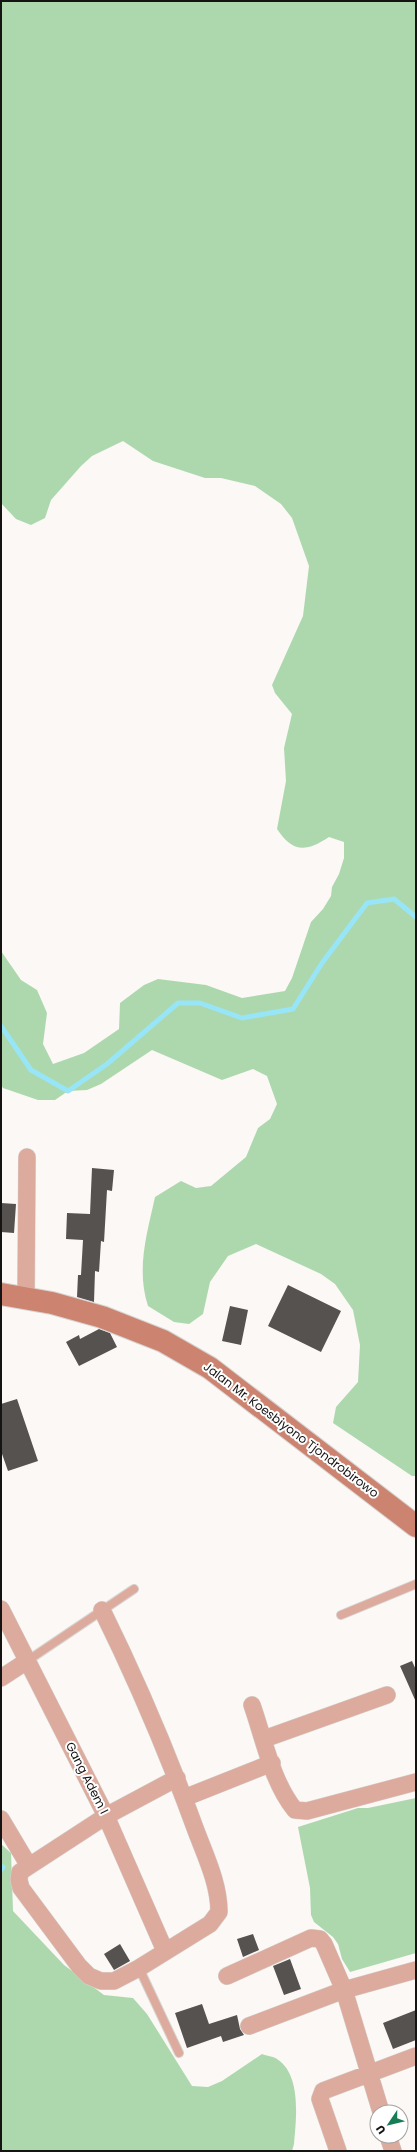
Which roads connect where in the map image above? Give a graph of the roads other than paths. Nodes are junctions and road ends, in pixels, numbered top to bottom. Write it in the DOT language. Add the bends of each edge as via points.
graph roads {
  1 [pos="27,1157"];
  2 [pos="1,1294"];
  3 [pos="26,1299"];
  4 [pos="416,1526"];
  5 [pos="416,1584"];
  6 [pos="134,1589"];
  7 [pos="1,1609"];
  8 [pos="102,1610"];
  9 [pos="340,1615"];
  10 [pos="27,1661"];
  11 [pos="1,1678"];
  12 [pos="387,1695"];
  13 [pos="252,1705"];
  14 [pos="264,1739"];
  15 [pos="272,1763"];
  16 [pos="176,1778"];
  17 [pos="416,1782"];
  18 [pos="184,1798"];
  19 [pos="106,1816"];
  20 [pos="1,1819"];
  21 [pos="29,1866"];
  22 [pos="165,1951"];
  23 [pos="139,1968"];
  24 [pos="416,1970"];
  25 [pos="227,1976"];
  26 [pos="344,1990"];
  27 [pos="249,2026"];
  28 [pos="179,2053"];
  29 [pos="416,2056"];
  30 [pos="369,2073"];
  31 [pos="379,2104"];
  32 [pos="338,2151"];
  1 -- 3 [label="street"];
  2 -- 3 [label="main road, Jalan Mr. Koesbiyono Tjondrobirowo"];
  3 -- 4 [label="main road, Jalan Mr. Koesbiyono Tjondrobirowo" via="102,1317 163,1341 210,1368"];
  5 -- 9 [label="lane"];
  6 -- 8 [label="lane"];
  7 -- 10 [label="street, Gang Adem I"];
  8 -- 10 [label="lane"];
  8 -- 16 [label="street" via="138,1685"];
  10 -- 11 [label="street"];
  10 -- 19 [label="street, Gang Adem I"];
  12 -- 14 [label="street"];
  13 -- 14 [label="street"];
  14 -- 15 [label="street"];
  15 -- 17 [label="street" via="287,1799 296,1810 307,1811"];
  15 -- 18 [label="street"];
  16 -- 18 [label="street"];
  16 -- 19 [label="street"];
  18 -- 22 [label="street" via="217,1889 219,1912 210,1924"];
  19 -- 21 [label="street"];
  19 -- 22 [label="street, Gang Adem I"];
  20 -- 21 [label="street"];
  21 -- 23 [label="street" via="20,1872 21,1888 89,1976 101,1981 114,1981"];
  22 -- 23 [label="street"];
  23 -- 28 [label="lane"];
  24 -- 26 [label="street"];
  25 -- 26 [label="street" via="311,1938 320,1939"];
  26 -- 27 [label="street"];
  26 -- 30 [label="street"];
  29 -- 30 [label="street"];
  30 -- 31 [label="street"];
  30 -- 32 [label="street" via="323,2092 320,2099"];
}
